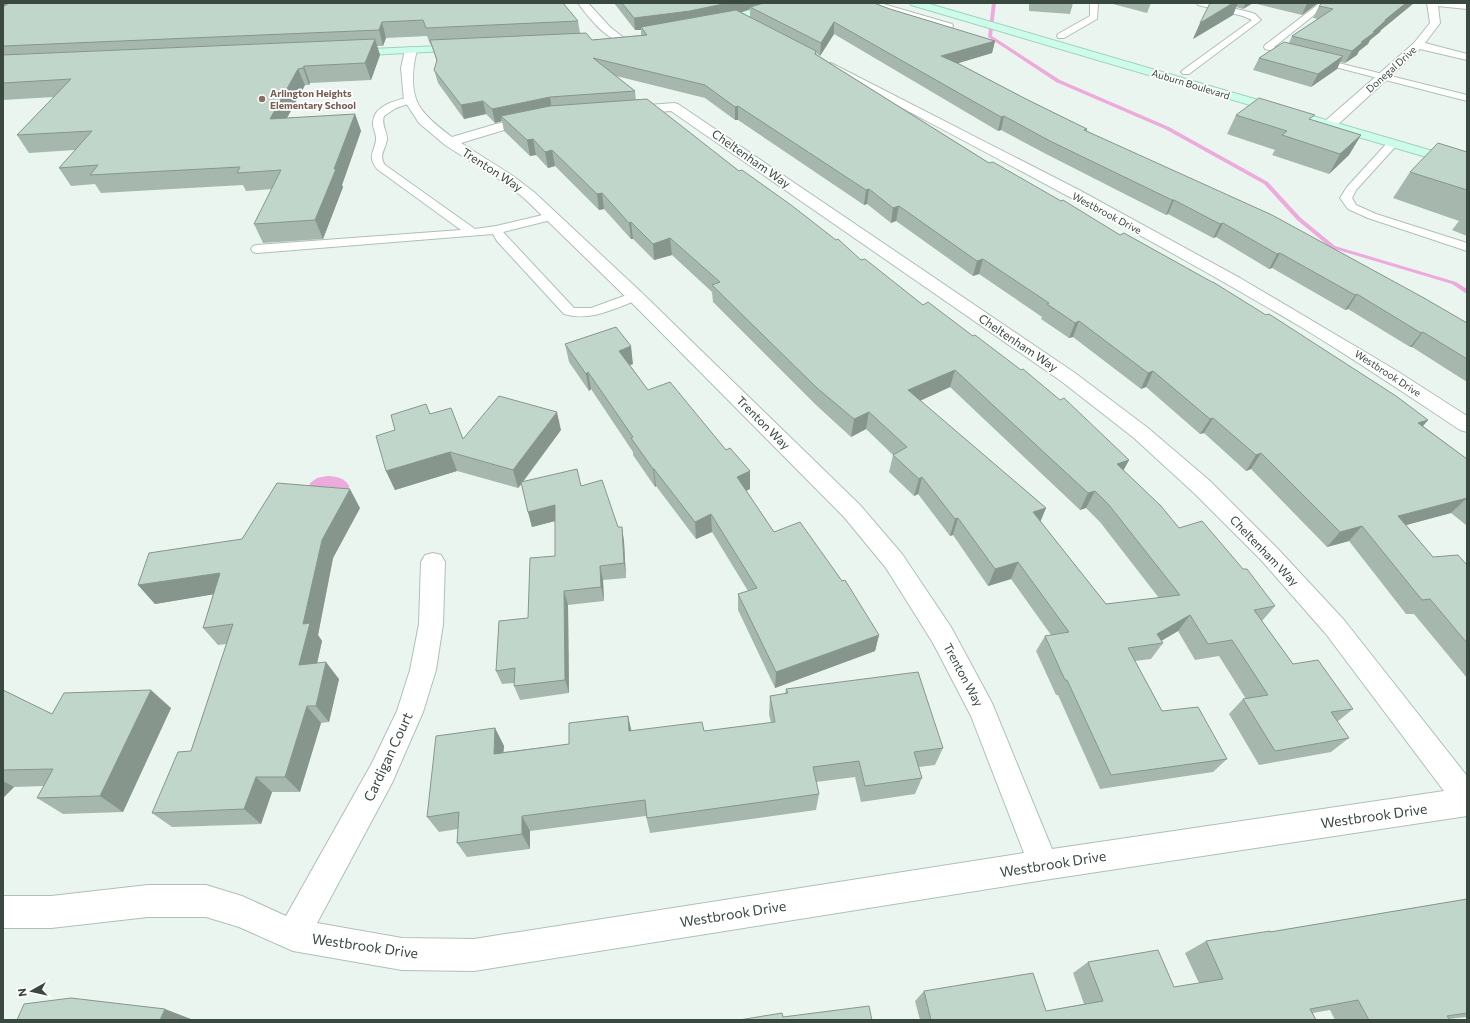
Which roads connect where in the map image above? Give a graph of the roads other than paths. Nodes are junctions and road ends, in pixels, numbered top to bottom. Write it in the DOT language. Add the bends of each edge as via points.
graph roads {
  1 [pos="583,3"];
  2 [pos="789,3"];
  3 [pos="869,3"];
  4 [pos="915,3"];
  5 [pos="948,3"];
  6 [pos="1094,3"];
  7 [pos="1201,3"];
  8 [pos="1325,3"];
  9 [pos="1432,3"];
  10 [pos="1437,3"];
  11 [pos="1467,6"];
  12 [pos="738,17"];
  13 [pos="983,18"];
  14 [pos="1001,23"];
  15 [pos="706,24"];
  16 [pos="752,25"];
  17 [pos="948,26"];
  18 [pos="1061,36"];
  19 [pos="623,38"];
  20 [pos="605,40"];
  21 [pos="1418,45"];
  22 [pos="472,48"];
  23 [pos="411,50"];
  24 [pos="340,53"];
  25 [pos="1467,57"];
  26 [pos="815,58"];
  27 [pos="1186,72"];
  28 [pos="1382,77"];
  29 [pos="1467,98"];
  30 [pos="410,100"];
  31 [pos="613,111"];
  32 [pos="552,116"];
  33 [pos="1334,121"];
  34 [pos="450,142"];
  35 [pos="1392,144"];
  36 [pos="1467,153"];
  37 [pos="1467,165"];
  38 [pos="551,217"];
  39 [pos="496,230"];
  40 [pos="473,233"];
  41 [pos="1467,247"];
  42 [pos="257,249"];
  43 [pos="635,296"];
  44 [pos="1467,425"];
  45 [pos="433,562"];
  46 [pos="1467,799"];
  47 [pos="1467,802"];
  48 [pos="1044,865"];
  49 [pos="3,912"];
  50 [pos="293,935"];
  1 -- 19 [label="street" via="606,29"];
  2 -- 12 [label="main road"];
  3 -- 17 [label="street"];
  4 -- 13 [label="main road, Auburn Boulevard"];
  5 -- 13 [label="main road, Auburn Boulevard"];
  6 -- 18 [label="lane" via="1094,17"];
  7 -- 27 [label="lane" via="1246,14 1257,20"];
  8 -- 28 [label="lane" via="1268,47"];
  9 -- 21 [label="street, Donegal Drive" via="1435,23"];
  10 -- 11 [label="street"];
  12 -- 15 [label="main road"];
  12 -- 16 [label="street"];
  13 -- 14 [label="main road, Auburn Boulevard"];
  14 -- 18 [label="main road, Auburn Boulevard"];
  14 -- 33 [label="main road, Auburn Boulevard"];
  18 -- 27 [label="main road, Auburn Boulevard"];
  19 -- 20 [label="main road"];
  21 -- 25 [label="street"];
  21 -- 28 [label="street, Donegal Drive"];
  22 -- 23 [label="main road"];
  23 -- 24 [label="main road"];
  23 -- 30 [label="street, Trenton Way" via="407,68"];
  26 -- 44 [label="street, Westbrook Drive" via="1214,270 1364,357"];
  27 -- 33 [label="main road, Auburn Boulevard"];
  28 -- 29 [label="lane"];
  28 -- 33 [label="street, Donegal Drive"];
  30 -- 34 [label="street, Trenton Way" via="424,120"];
  30 -- 40 [label="lane" via="390,107 378,117 382,140 376,162"];
  31 -- 46 [label="street, Cheltenham Way" via="674,107 1068,377 1141,432 1202,487 1270,555 1335,627"];
  32 -- 34 [label="street"];
  33 -- 35 [label="main road, Auburn Boulevard"];
  33 -- 36 [label="main road, Auburn Boulevard"];
  34 -- 38 [label="street, Trenton Way" via="508,179"];
  35 -- 37 [label="main road, Auburn Boulevard"];
  35 -- 41 [label="lane" via="1346,198 1352,207"];
  38 -- 39 [label="lane"];
  38 -- 43 [label="street, Trenton Way"];
  39 -- 40 [label="lane"];
  39 -- 43 [label="lane" via="569,312 591,312"];
  40 -- 42 [label="lane"];
  43 -- 48 [label="street, Trenton Way" via="852,511 894,561 942,635 983,712"];
  45 -- 50 [label="street, Cardigan Court" via="431,624 423,670 410,712 382,773"];
  47 -- 48 [label="street, Westbrook Drive"];
  48 -- 50 [label="street, Westbrook Drive" via="474,955 402,954"];
  49 -- 50 [label="street, Westbrook Drive" via="51,912 148,901 206,901 242,912"];
}
